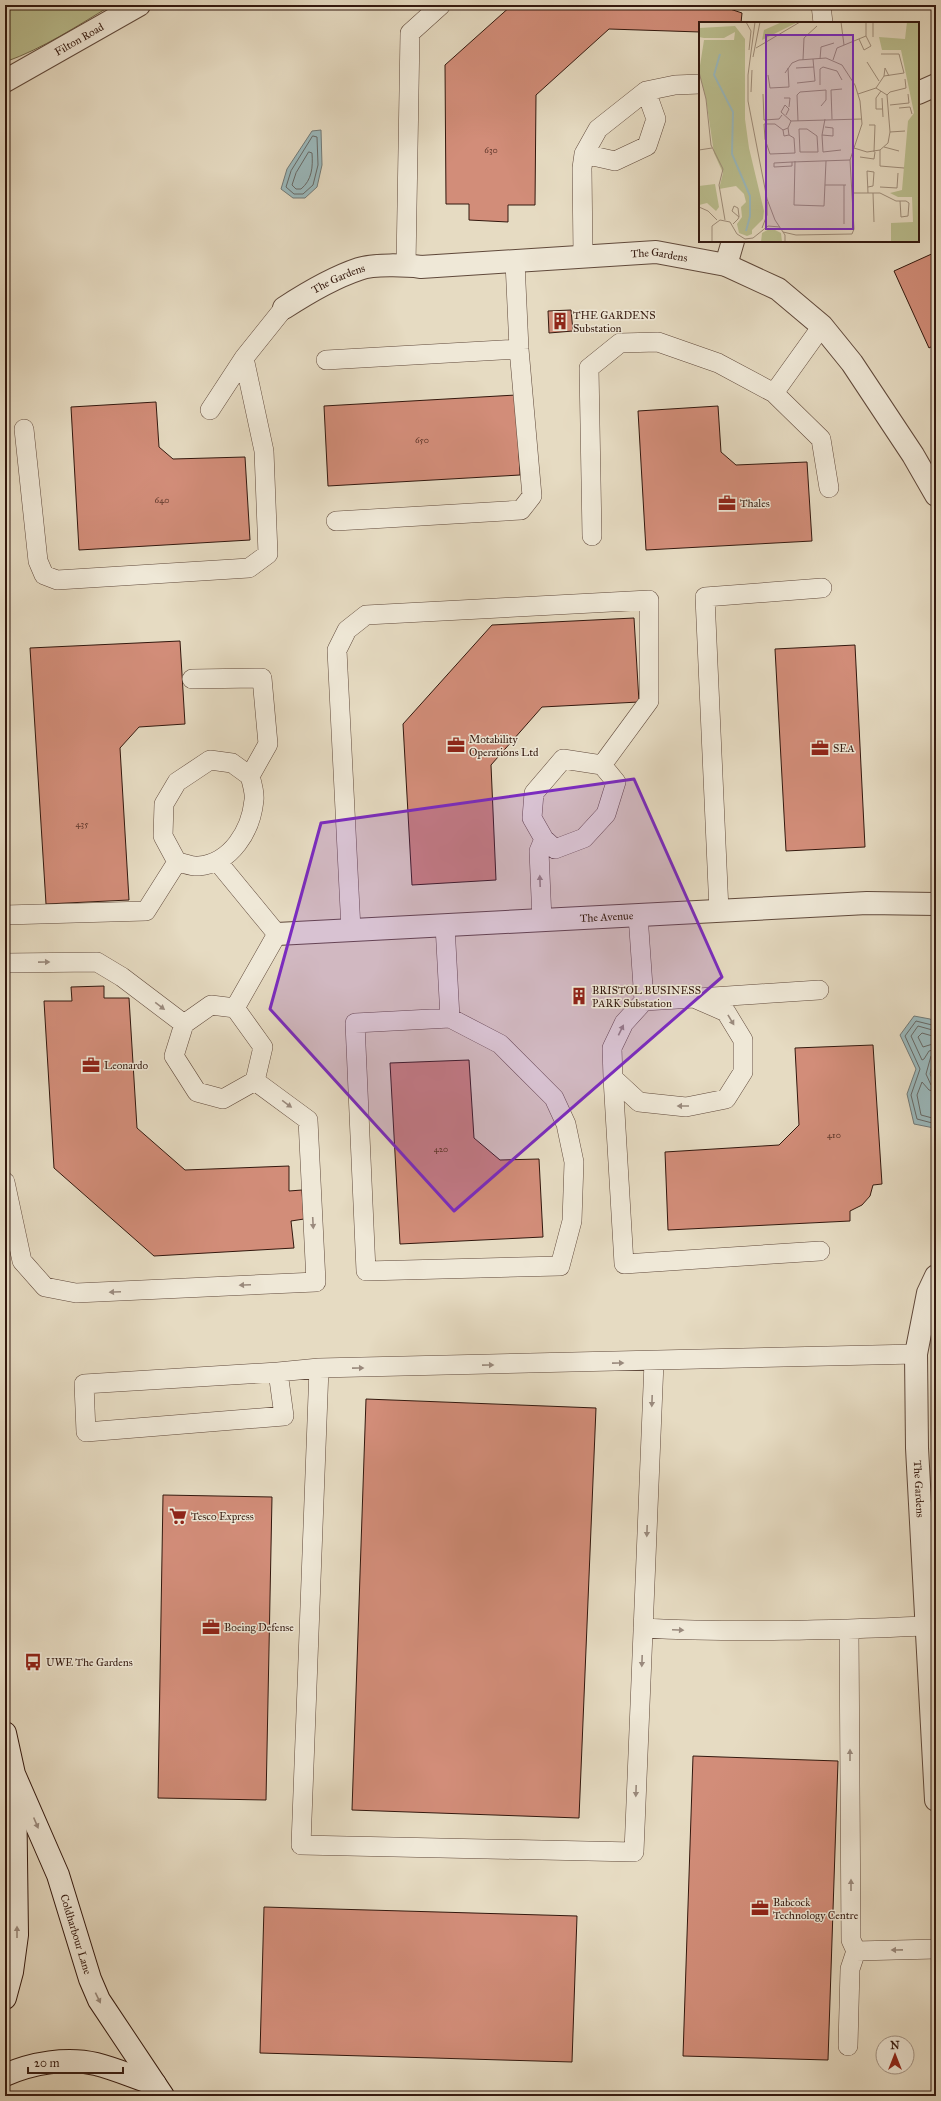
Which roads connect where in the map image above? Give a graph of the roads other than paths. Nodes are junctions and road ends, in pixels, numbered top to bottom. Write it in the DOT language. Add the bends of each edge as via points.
graph roads {
  1 [pos="139,5"];
  2 [pos="441,5"];
  3 [pos="820,5"];
  4 [pos="822,22"];
  5 [pos="10,77"];
  6 [pos="699,84"];
  7 [pos="936,84"];
  8 [pos="646,91"];
  9 [pos="919,92"];
  10 [pos="584,154"];
  11 [pos="733,242"];
  12 [pos="583,255"];
  13 [pos="515,262"];
  14 [pos="406,265"];
  15 [pos="726,265"];
  16 [pos="284,308"];
  17 [pos="822,326"];
  18 [pos="519,349"];
  19 [pos="244,358"];
  20 [pos="326,360"];
  21 [pos="774,393"];
  22 [pos="210,410"];
  23 [pos="24,429"];
  24 [pos="829,488"];
  25 [pos="936,495"];
  26 [pos="336,521"];
  27 [pos="592,536"];
  28 [pos="822,588"];
  29 [pos="192,679"];
  30 [pos="602,765"];
  31 [pos="250,776"];
  32 [pos="544,838"];
  33 [pos="217,861"];
  34 [pos="178,862"];
  35 [pos="936,904"];
  36 [pos="719,911"];
  37 [pos="5,915"];
  38 [pos="638,915"];
  39 [pos="542,920"];
  40 [pos="445,925"];
  41 [pos="351,930"];
  42 [pos="278,934"];
  43 [pos="5,963"];
  44 [pos="819,990"];
  45 [pos="694,998"];
  46 [pos="644,1001"];
  47 [pos="235,1008"];
  48 [pos="450,1018"];
  49 [pos="184,1024"];
  50 [pos="613,1078"];
  51 [pos="255,1081"];
  52 [pos="5,1182"];
  53 [pos="820,1251"];
  54 [pos="936,1276"];
  55 [pos="916,1354"];
  56 [pos="654,1362"];
  57 [pos="319,1368"];
  58 [pos="278,1372"];
  59 [pos="926,1626"];
  60 [pos="643,1628"];
  61 [pos="849,1629"];
  62 [pos="934,1716"];
  63 [pos="5,1733"];
  64 [pos="14,1774"];
  65 [pos="936,1800"];
  66 [pos="936,1949"];
  67 [pos="856,1950"];
  68 [pos="5,1998"];
  69 [pos="848,2046"];
  70 [pos="5,2075"];
  71 [pos="159,2090"];
  1 -- 5 [label="street, Filton Road"];
  2 -- 14 [label="lane" via="410,33"];
  3 -- 4 [label="lane"];
  6 -- 8 [label="lane" via="675,85"];
  7 -- 9 [label="street"];
  8 -- 10 [label="lane" via="598,129"];
  8 -- 10 [label="lane" via="656,119 647,146 615,161"];
  10 -- 12 [label="lane"];
  11 -- 15 [label="street"];
  12 -- 13 [label="street, The Gardens"];
  12 -- 15 [label="street, The Gardens" via="656,252"];
  13 -- 14 [label="street, The Gardens" via="421,267"];
  13 -- 18 [label="lane"];
  14 -- 16 [label="street, The Gardens" via="360,268 310,291"];
  15 -- 17 [label="street, The Gardens" via="778,289"];
  16 -- 19 [label="lane"];
  17 -- 21 [label="lane"];
  17 -- 25 [label="street, The Gardens" via="861,376"];
  18 -- 20 [label="lane"];
  18 -- 26 [label="lane" via="532,496 521,510"];
  19 -- 22 [label="lane"];
  19 -- 23 [label="lane" via="264,450 268,554 249,568 56,580 44,575 38,561"];
  21 -- 24 [label="lane" via="821,439"];
  21 -- 27 [label="lane" via="718,363 658,342 620,343 589,368"];
  28 -- 36 [label="lane" via="705,597"];
  29 -- 31 [label="lane" via="262,678 268,744"];
  30 -- 32 [label="lane" via="563,760 534,793 532,818"];
  30 -- 32 [label="lane" via="616,782 606,814 584,838 555,849"];
  30 -- 41 [label="lane" via="649,700 649,600 366,615 347,630 337,650"];
  31 -- 33 [label="lane" via="255,799 248,824 239,843"];
  31 -- 34 [label="lane" via="232,763 210,760 178,782 164,804 163,836"];
  39 -- 32 [label="lane, one-way" via="539,851"];
  33 -- 34 [label="lane" via="198,867"];
  33 -- 42 [label="lane"];
  34 -- 37 [label="lane" via="146,911"];
  35 -- 36 [label="street, The Avenue" via="867,903"];
  36 -- 38 [label="street, The Avenue"];
  38 -- 39 [label="street, The Avenue"];
  38 -- 46 [label="lane"];
  39 -- 40 [label="street, The Avenue"];
  40 -- 41 [label="street, The Avenue"];
  40 -- 48 [label="lane"];
  41 -- 42 [label="street, The Avenue"];
  42 -- 47 [label="lane"];
  43 -- 49 [label="lane, one-way" via="97,962 122,977"];
  44 -- 45 [label="lane"];
  45 -- 46 [label="lane"];
  45 -- 50 [label="lane, one-way" via="726,1012 743,1040 743,1072 726,1099 686,1107 639,1102"];
  50 -- 46 [label="lane, one-way" via="612,1048 624,1023"];
  47 -- 49 [label="lane" via="211,1005"];
  47 -- 51 [label="lane" via="263,1047"];
  48 -- 48 [label="lane" via="500,1044 554,1098 566,1124 574,1162 572,1221 560,1266 366,1271 355,1023"];
  49 -- 51 [label="lane" via="174,1056 197,1092 222,1099"];
  50 -- 53 [label="lane" via="624,1264"];
  51 -- 52 [label="lane, one-way" via="308,1120 316,1282 76,1293 45,1286 22,1260"];
  54 -- 55 [label="street, The Gardens" via="928,1293"];
  55 -- 56 [label="lane"];
  55 -- 59 [label="street, The Gardens" via="917,1448"];
  57 -- 56 [label="lane, one-way"];
  56 -- 60 [label="lane, one-way"];
  57 -- 58 [label="lane"];
  60 -- 57 [label="lane, one-way" via="634,1852 301,1845"];
  58 -- 58 [label="lane" via="284,1416 86,1432 84,1384"];
  59 -- 61 [label="lane"];
  59 -- 62 [label="street, The Gardens"];
  60 -- 61 [label="lane, one-way" via="714,1632"];
  67 -- 61 [label="lane, one-way" via="851,1940"];
  62 -- 65 [label="street, The Gardens"];
  63 -- 64 [label="street, Coldharbour Lane"];
  68 -- 64 [label="street, Coldharbour Lane, one-way" via="18,1935"];
  64 -- 71 [label="street, Coldharbour Lane, one-way" via="58,1875 90,1979 99,2000"];
  66 -- 67 [label="lane, one-way"];
  67 -- 69 [label="lane" via="850,1969"];
  70 -- 71 [label="street" via="18,2069 56,2062 95,2064"];
}
